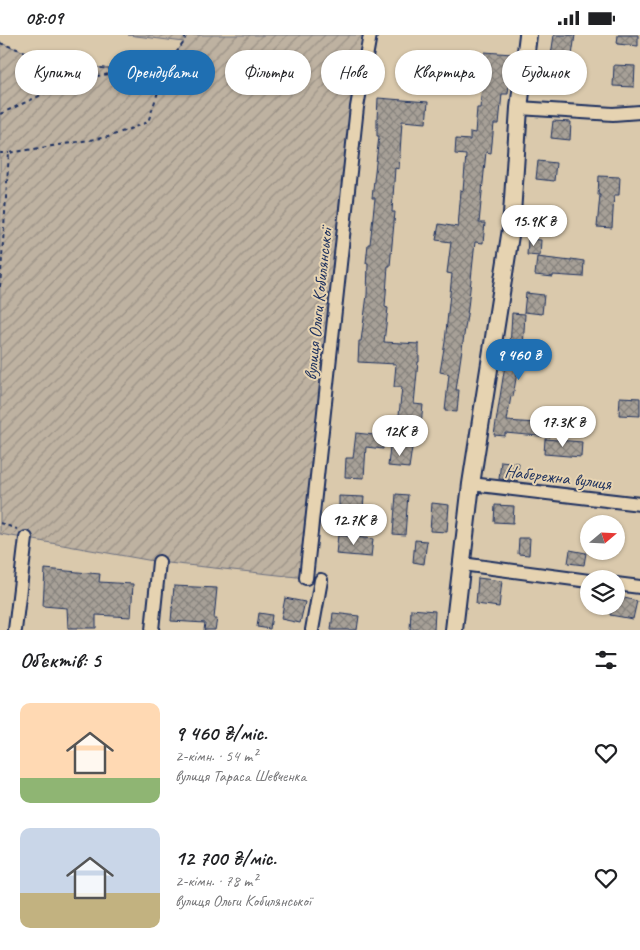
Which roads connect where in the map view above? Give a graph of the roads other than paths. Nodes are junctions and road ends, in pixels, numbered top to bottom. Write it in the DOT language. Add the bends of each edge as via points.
graph roads {
  1 [pos="370,35"];
  2 [pos="528,35"];
  3 [pos="519,108"];
  4 [pos="640,112"];
  5 [pos="471,484"];
  6 [pos="640,504"];
  7 [pos="26,538"];
  8 [pos="159,561"];
  9 [pos="462,564"];
  10 [pos="306,578"];
  11 [pos="321,580"];
  12 [pos="580,580"];
  13 [pos="625,585"];
  14 [pos="640,587"];
  15 [pos="15,630"];
  16 [pos="152,630"];
  17 [pos="312,630"];
  18 [pos="454,630"];
  1 -- 10 [label="street, вулиця Ольги Кобилянської" via="357,107"];
  2 -- 3 [label="main road"];
  3 -- 4 [label="street" via="613,114"];
  3 -- 5 [label="main road" via="512,229"];
  5 -- 6 [label="street, Набережна вулиця"];
  5 -- 9 [label="main road"];
  7 -- 15 [label="street"];
  8 -- 16 [label="street"];
  9 -- 12 [label="street"];
  9 -- 18 [label="main road"];
  11 -- 17 [label="street"];
  13 -- 14 [label="street"];
}
